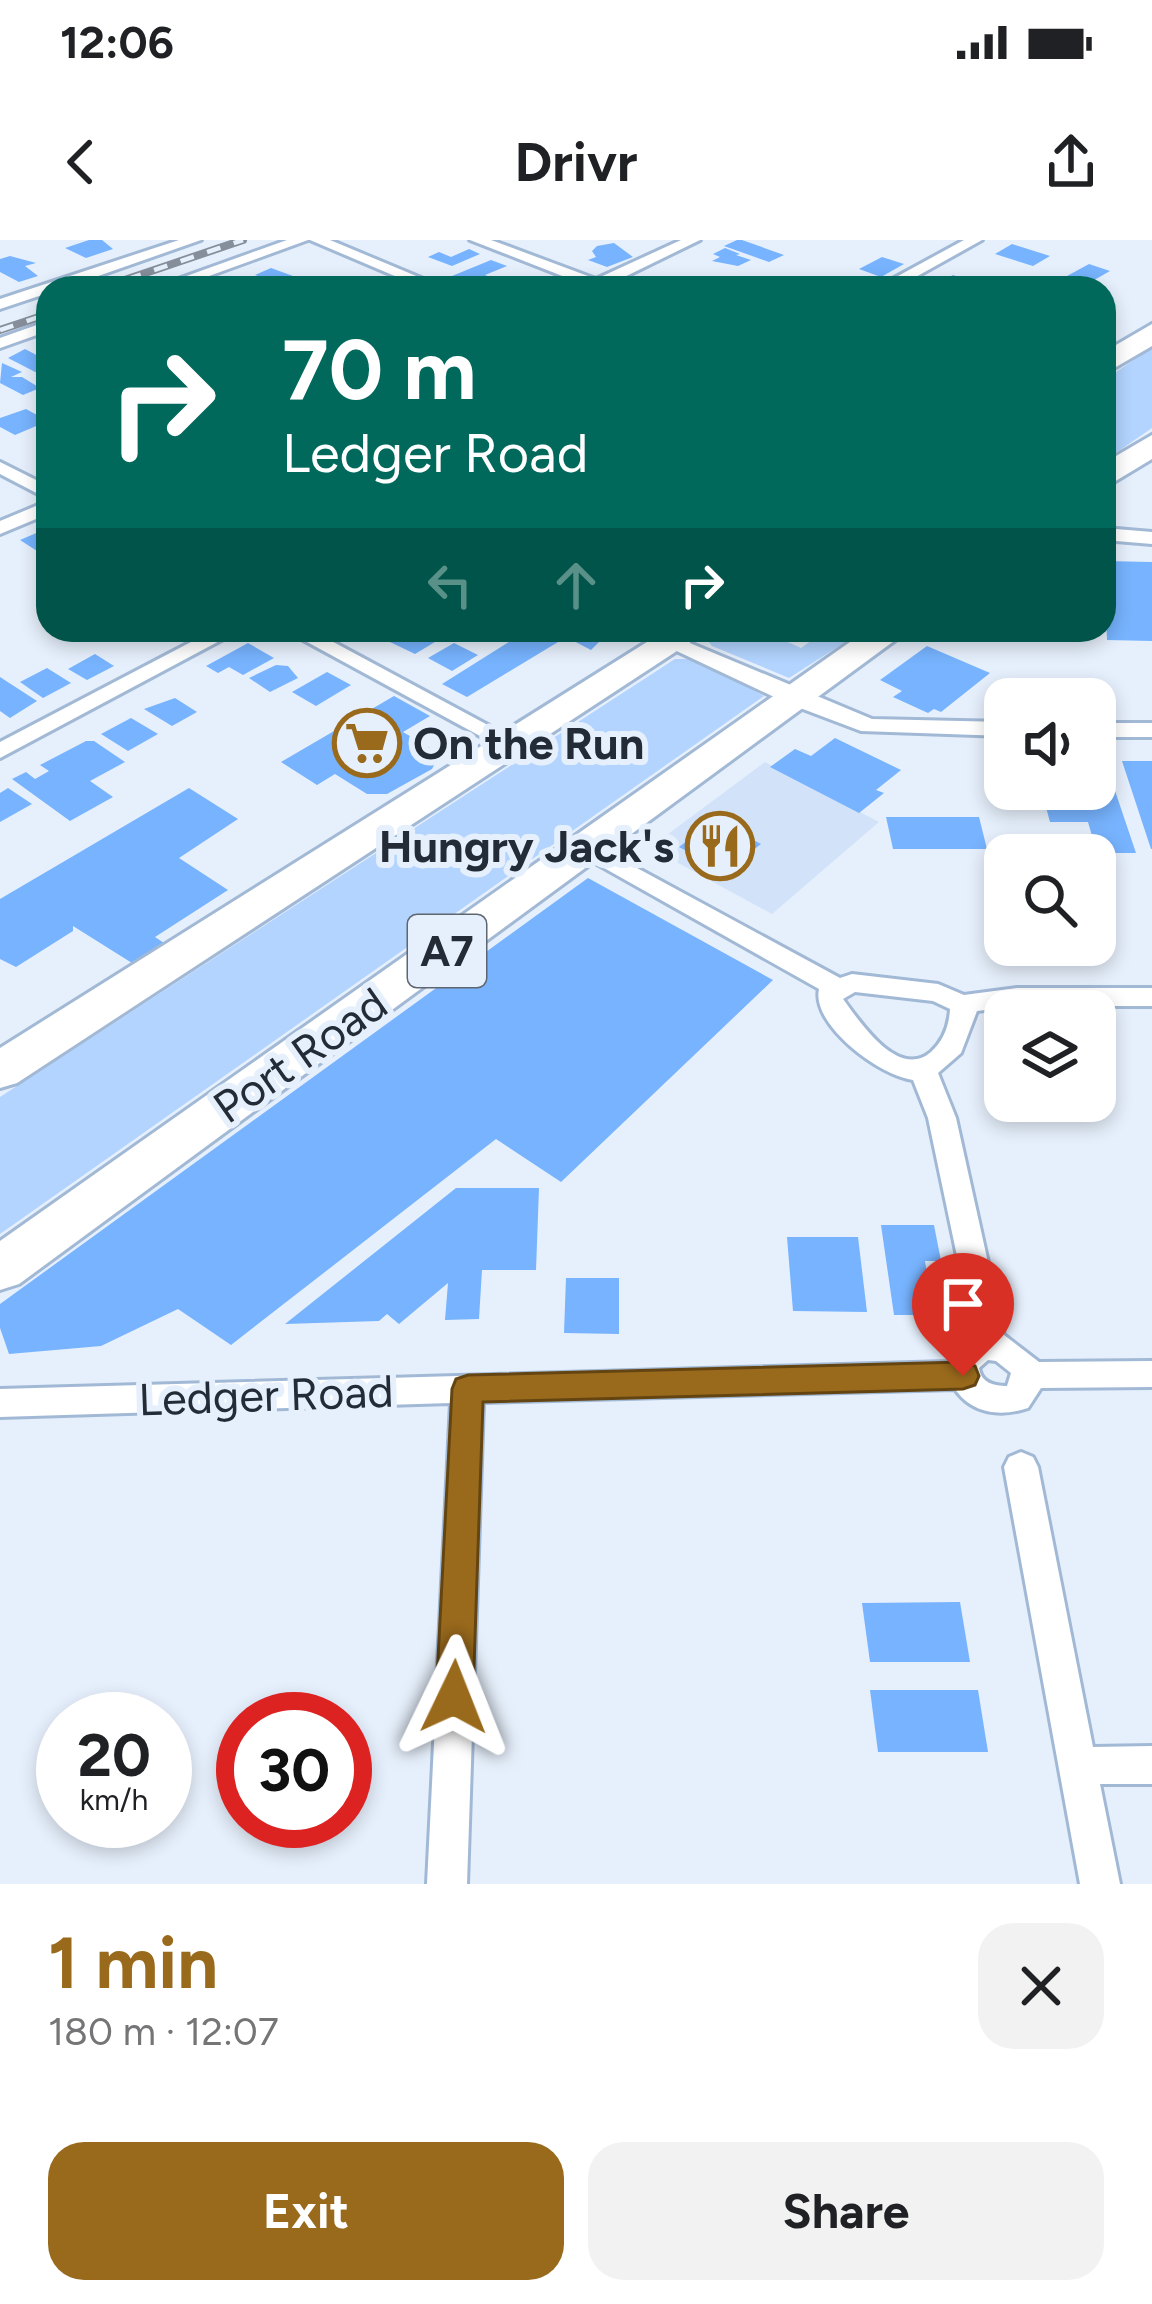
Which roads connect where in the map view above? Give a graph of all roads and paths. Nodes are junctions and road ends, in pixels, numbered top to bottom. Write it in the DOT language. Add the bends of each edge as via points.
graph roads {
  1 [pos="194,240"];
  2 [pos="301,240"];
  3 [pos="317,240"];
  4 [pos="477,240"];
  5 [pos="692,240"];
  6 [pos="975,240"];
  7 [pos="84,276"];
  8 [pos="195,276"];
  9 [pos="407,276"];
  10 [pos="576,276"];
  11 [pos="622,276"];
  12 [pos="907,276"];
  13 [pos="36,292"];
  14 [pos="0,304"];
  15 [pos="36,330"];
  16 [pos="1152,334"];
  17 [pos="0,343"];
  18 [pos="1116,357"];
  19 [pos="1152,444"];
  20 [pos="0,466"];
  21 [pos="1116,470"];
  22 [pos="36,486"];
  23 [pos="36,512"];
  24 [pos="0,528"];
  25 [pos="1116,535"];
  26 [pos="1152,538"];
  27 [pos="207,642"];
  28 [pos="318,642"];
  29 [pos="673,642"];
  30 [pos="693,642"];
  31 [pos="874,642"];
  32 [pos="795,698"];
  33 [pos="984,729"];
  34 [pos="1116,730"];
  35 [pos="1152,730"];
  36 [pos="512,744"];
  37 [pos="0,751"];
  38 [pos="589,850"];
  39 [pos="836,987"];
  40 [pos="1152,997"];
  41 [pos="961,1004"];
  42 [pos="922,1067"];
  43 [pos="0,1071"];
  44 [pos="0,1268"];
  45 [pos="992,1346"];
  46 [pos="1152,1374"];
  47 [pos="1029,1375"];
  48 [pos="963,1376"];
  49 [pos="468,1389"];
  50 [pos="0,1402"];
  51 [pos="1021,1467"];
  52 [pos="1078,1766"];
  53 [pos="1152,1766"];
  54 [pos="447,1884"];
  55 [pos="1100,1884"];
  1 -- 7 [label="street"];
  2 -- 8 [label="street"];
  3 -- 9 [label="street"];
  4 -- 10 [label="street"];
  5 -- 11 [label="street"];
  6 -- 12 [label="street"];
  13 -- 14 [label="street"];
  15 -- 17 [label="street"];
  16 -- 18 [label="highway"];
  19 -- 21 [label="highway"];
  20 -- 22 [label="street"];
  23 -- 24 [label="street"];
  25 -- 26 [label="street"];
  27 -- 37 [label="street"];
  28 -- 36 [label="street"];
  29 -- 36 [label="highway"];
  30 -- 32 [label="street"];
  31 -- 32 [label="highway, Port Road / A7"];
  32 -- 33 [label="street" via="869,726"];
  32 -- 38 [label="highway, Port Road / A7"];
  34 -- 35 [label="street"];
  36 -- 43 [label="highway"];
  38 -- 39 [label="street"];
  38 -- 44 [label="highway, Port Road / A7"];
  39 -- 41 [label="street" via="877,983"];
  39 -- 42 [label="street" via="830,1001 882,1057 900,1068"];
  40 -- 41 [label="street"];
  41 -- 42 [label="street" via="962,1031 943,1059"];
  42 -- 45 [label="street" via="942,1118"];
  45 -- 47 [label="street" via="1018,1356"];
  45 -- 48 [label="street" via="968,1354"];
  46 -- 47 [label="street"];
  47 -- 48 [label="street" via="1026,1390 1005,1401 973,1390"];
  48 -- 49 [label="street, Ledger Road"];
  49 -- 50 [label="street, Ledger Road"];
  49 -- 54 [label="street"];
  51 -- 52 [label="street"];
  52 -- 53 [label="street"];
  52 -- 55 [label="street"];
}
